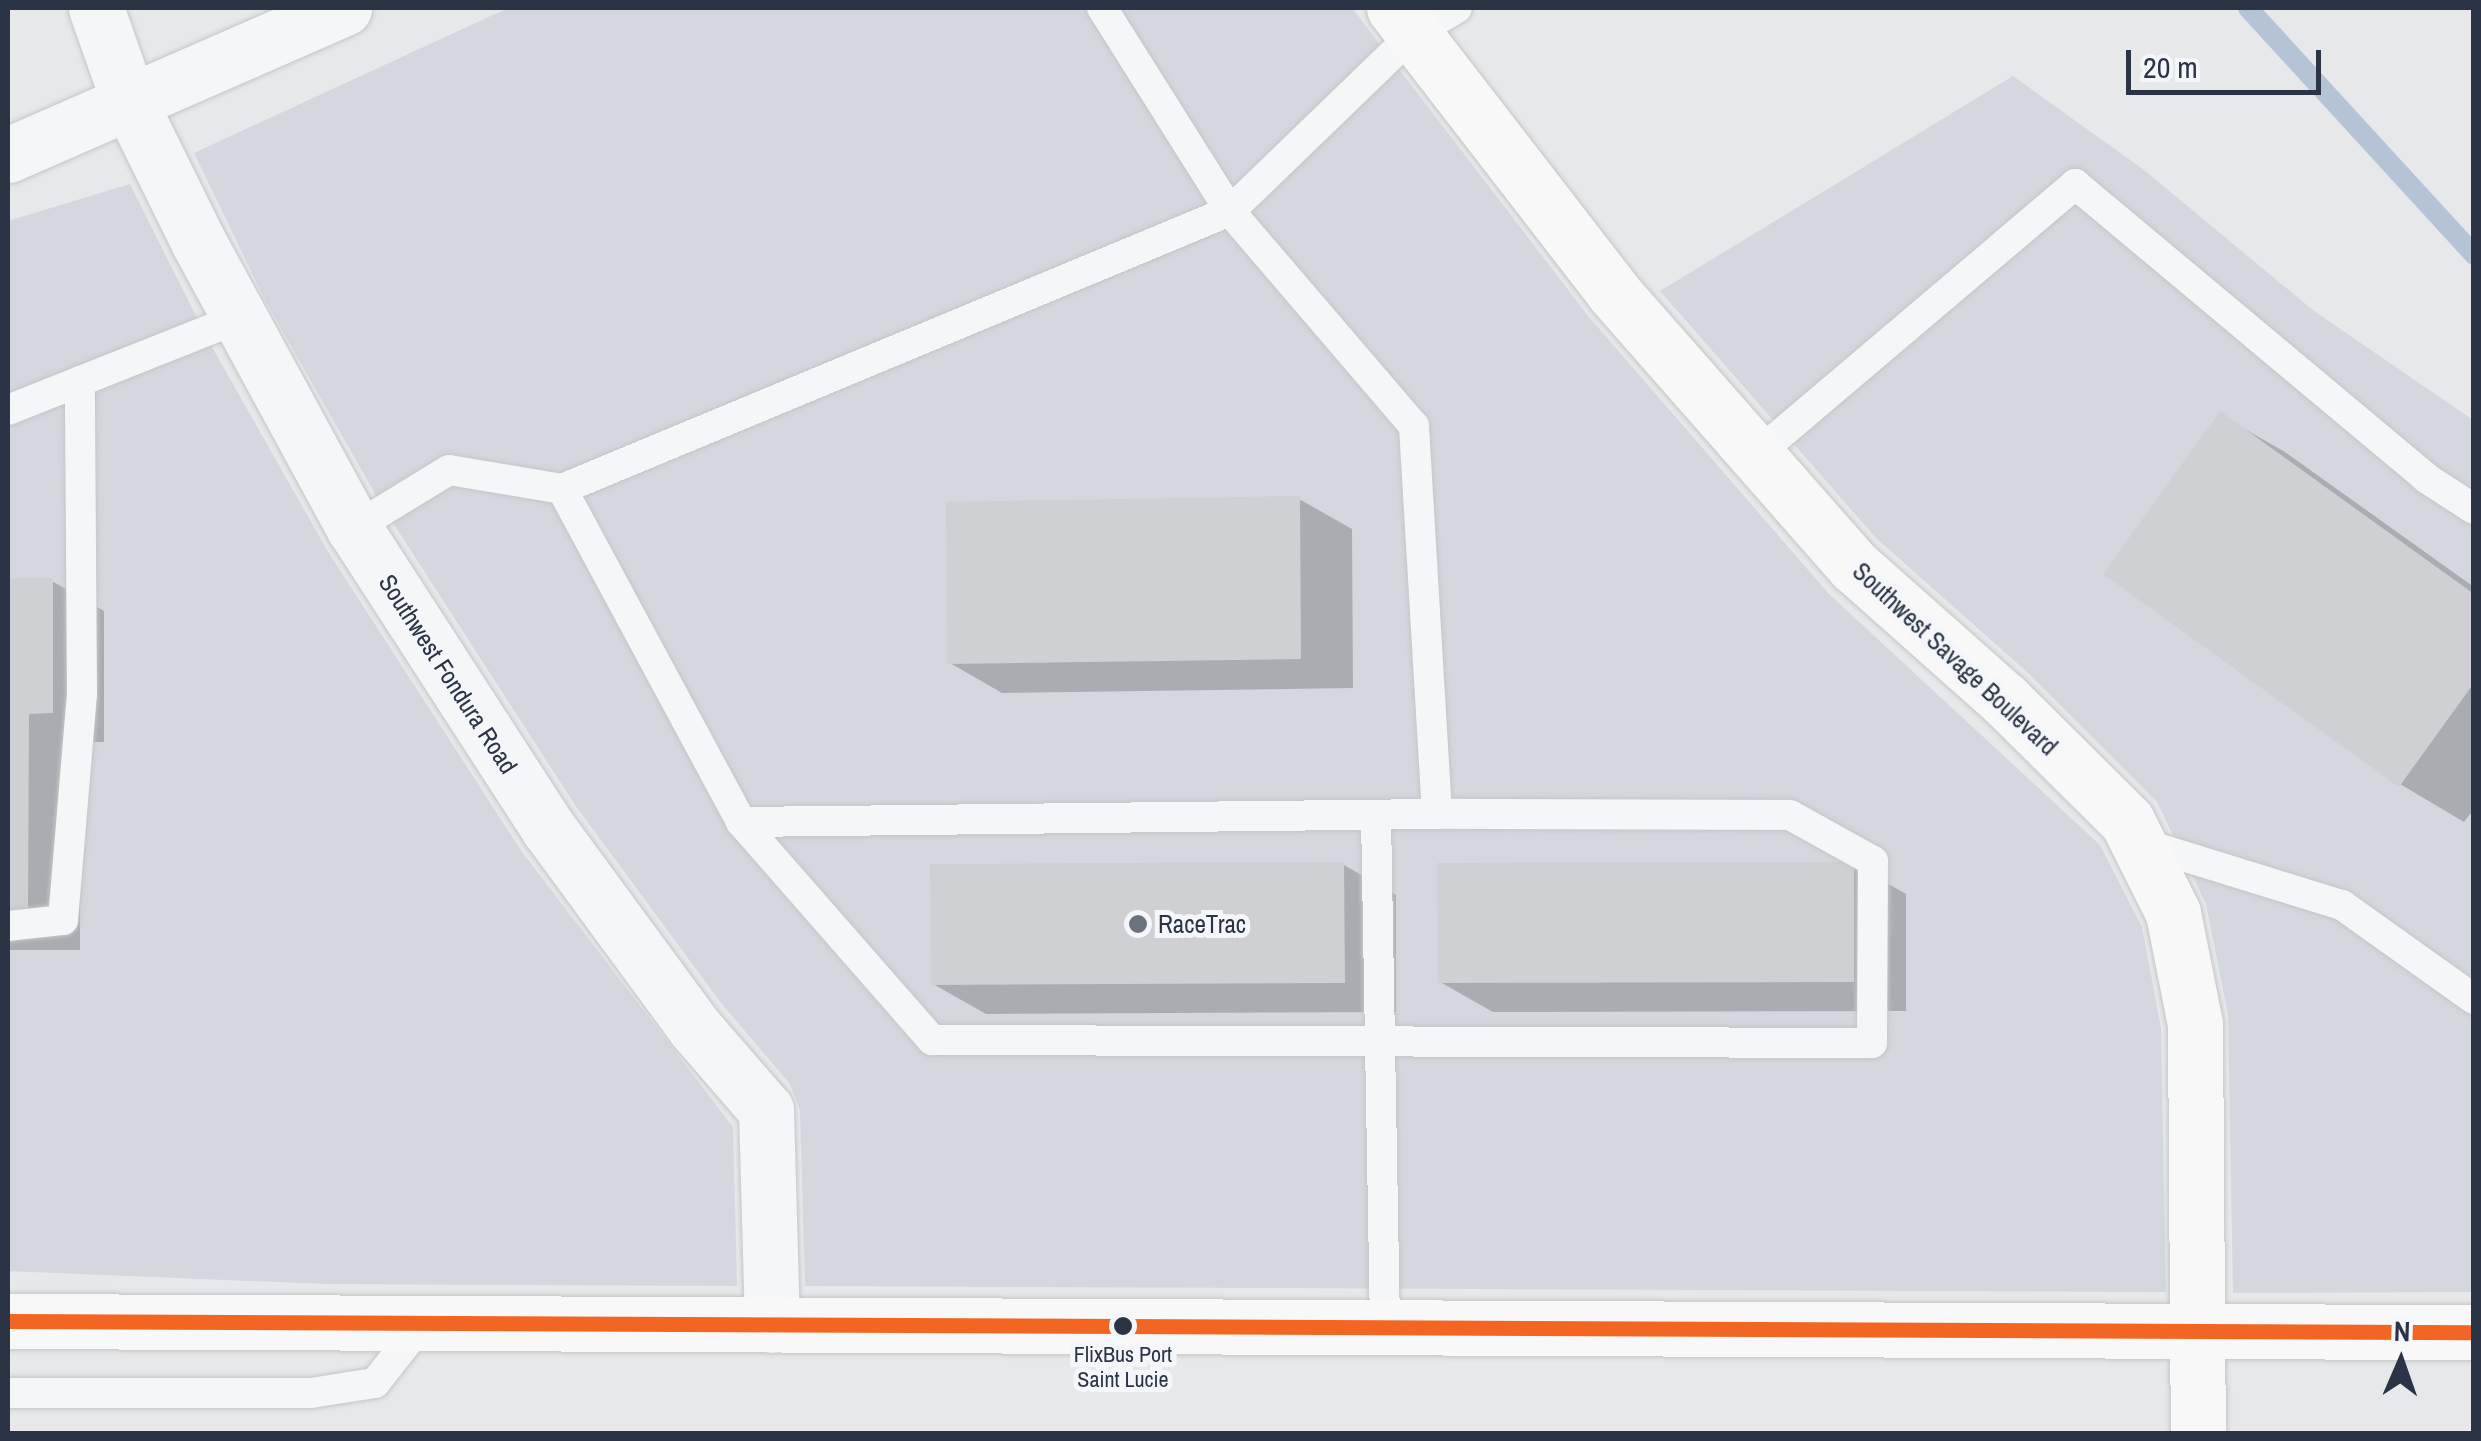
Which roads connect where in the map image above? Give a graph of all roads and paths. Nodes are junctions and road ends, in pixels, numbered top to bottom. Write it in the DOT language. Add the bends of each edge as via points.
graph roads {
  1 [pos="96,8"];
  2 [pos="344,8"];
  3 [pos="1102,8"];
  4 [pos="1421,16"];
  5 [pos="128,99"];
  6 [pos="8,155"];
  7 [pos="1230,211"];
  8 [pos="237,319"];
  9 [pos="80,381"];
  10 [pos="8,410"];
  11 [pos="1756,455"];
  12 [pos="562,489"];
  13 [pos="2474,508"];
  14 [pos="354,528"];
  15 [pos="1437,814"];
  16 [pos="1376,815"];
  17 [pos="741,822"];
  18 [pos="2138,842"];
  19 [pos="8,926"];
  20 [pos="2474,998"];
  21 [pos="1380,1042"];
  22 [pos="8,1321"];
  23 [pos="423,1322"];
  24 [pos="772,1325"];
  25 [pos="1385,1328"];
  26 [pos="2200,1332"];
  27 [pos="2474,1332"];
  28 [pos="8,1392"];
  29 [pos="2198,1434"];
  1 -- 5 [label="street, Southwest Fondura Road"];
  2 -- 5 [label="street"];
  3 -- 7 [label="lane"];
  4 -- 7 [label="lane"];
  4 -- 11 [label="main road, Southwest Savage Boulevard" via="1614,293"];
  5 -- 6 [label="street"];
  5 -- 8 [label="street, Southwest Fondura Road"];
  7 -- 12 [label="lane"];
  7 -- 15 [label="lane" via="1414,426"];
  8 -- 9 [label="lane"];
  8 -- 14 [label="street, Southwest Fondura Road"];
  9 -- 10 [label="lane"];
  9 -- 19 [label="lane" via="82,694 63,920"];
  11 -- 13 [label="lane" via="2075,184 2426,478"];
  11 -- 18 [label="main road, Southwest Savage Boulevard" via="1854,566 2004,700 2127,822"];
  12 -- 14 [label="lane" via="449,470"];
  12 -- 17 [label="lane"];
  14 -- 24 [label="street, Southwest Fondura Road" via="548,828 696,1028 766,1110"];
  15 -- 16 [label="lane"];
  15 -- 21 [label="lane" via="1790,815 1873,861 1872,1043"];
  16 -- 17 [label="lane"];
  16 -- 21 [label="lane"];
  17 -- 21 [label="lane" via="932,1040"];
  18 -- 20 [label="lane" via="2342,905"];
  18 -- 26 [label="main road, Southwest Savage Boulevard" via="2173,913 2195,1024"];
  21 -- 25 [label="lane"];
  22 -- 23 [label="main road"];
  23 -- 24 [label="main road"];
  23 -- 28 [label="lane" via="374,1384 312,1393"];
  24 -- 25 [label="main road"];
  25 -- 26 [label="main road"];
  26 -- 27 [label="main road"];
  26 -- 29 [label="main road, Southwest Savage Boulevard"];
}
